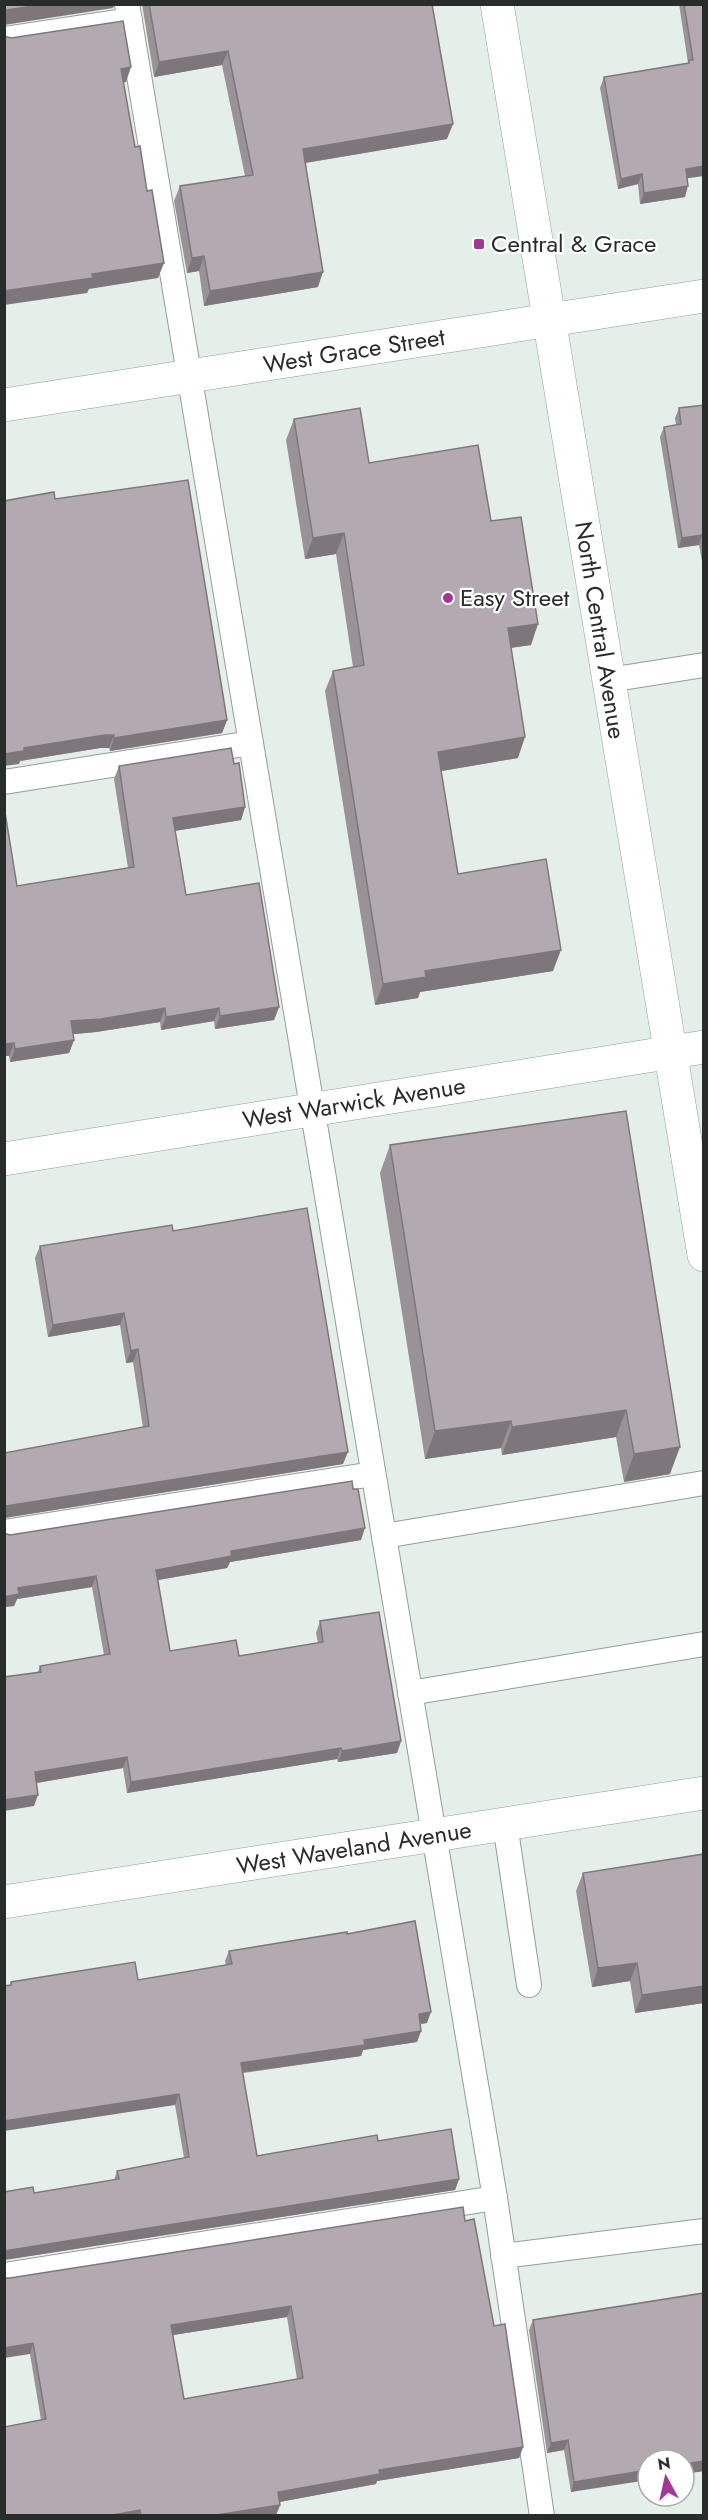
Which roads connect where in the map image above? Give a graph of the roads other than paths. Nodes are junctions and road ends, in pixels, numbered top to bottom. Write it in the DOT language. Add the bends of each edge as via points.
graph roads {
  1 [pos="497,4"];
  2 [pos="129,12"];
  3 [pos="4,39"];
  4 [pos="704,296"];
  5 [pos="549,320"];
  6 [pos="189,376"];
  7 [pos="4,405"];
  8 [pos="704,665"];
  9 [pos="609,680"];
  10 [pos="251,743"];
  11 [pos="4,782"];
  12 [pos="704,1047"];
  13 [pos="670,1053"];
  14 [pos="312,1110"];
  15 [pos="4,1159"];
  16 [pos="704,1255"];
  17 [pos="373,1474"];
  18 [pos="704,1483"];
  19 [pos="4,1532"];
  20 [pos="384,1536"];
  21 [pos="704,1644"];
  22 [pos="410,1693"];
  23 [pos="704,1793"];
  24 [pos="506,1824"];
  25 [pos="434,1835"];
  26 [pos="4,1902"];
  27 [pos="529,1985"];
  28 [pos="495,2198"];
  29 [pos="704,2231"];
  30 [pos="503,2256"];
  31 [pos="4,2275"];
  32 [pos="542,2516"];
  1 -- 5 [label="street, North Central Avenue"];
  2 -- 3 [label="lane"];
  2 -- 6 [label="lane"];
  4 -- 5 [label="street, West Grace Street"];
  5 -- 6 [label="street, West Grace Street"];
  5 -- 9 [label="street, North Central Avenue"];
  6 -- 7 [label="street, West Grace Street"];
  6 -- 10 [label="lane"];
  8 -- 9 [label="lane"];
  9 -- 13 [label="street, North Central Avenue"];
  10 -- 11 [label="lane"];
  10 -- 14 [label="lane"];
  12 -- 13 [label="street, West Warwick Avenue"];
  13 -- 14 [label="street, West Warwick Avenue"];
  13 -- 16 [label="street, North Central Avenue"];
  14 -- 15 [label="street, West Warwick Avenue"];
  14 -- 17 [label="lane"];
  17 -- 19 [label="lane"];
  17 -- 20 [label="lane"];
  18 -- 20 [label="lane"];
  20 -- 22 [label="lane"];
  21 -- 22 [label="lane"];
  22 -- 25 [label="lane"];
  23 -- 24 [label="street, West Waveland Avenue"];
  24 -- 25 [label="street, West Waveland Avenue"];
  24 -- 27 [label="lane"];
  25 -- 26 [label="street, West Waveland Avenue"];
  25 -- 28 [label="lane"];
  28 -- 30 [label="lane"];
  28 -- 31 [label="lane"];
  29 -- 30 [label="lane"];
  30 -- 32 [label="lane"];
}
